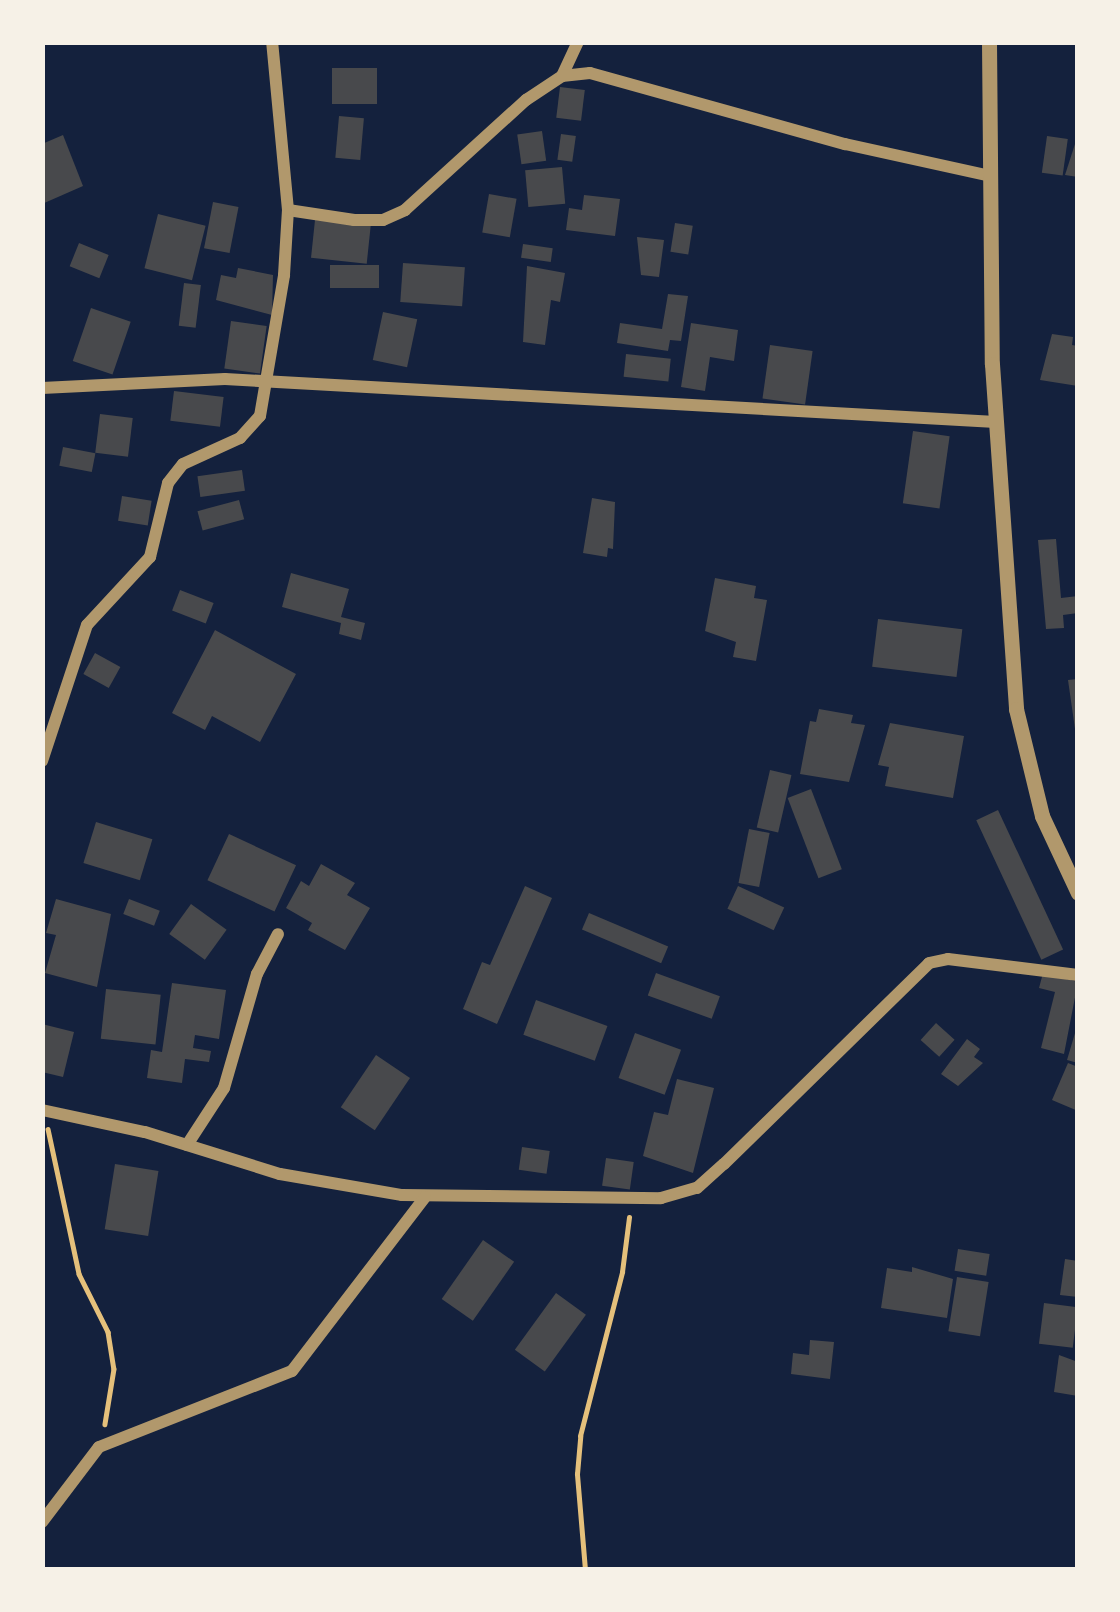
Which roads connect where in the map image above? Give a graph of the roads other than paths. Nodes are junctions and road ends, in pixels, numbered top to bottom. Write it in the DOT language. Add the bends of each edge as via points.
graph roads {
  1 [pos="272,42"];
  2 [pos="578,42"];
  3 [pos="989,42"];
  4 [pos="562,76"];
  5 [pos="991,176"];
  6 [pos="288,210"];
  7 [pos="267,381"];
  8 [pos="42,388"];
  9 [pos="996,422"];
  10 [pos="42,761"];
  11 [pos="1078,893"];
  12 [pos="278,934"];
  13 [pos="1078,975"];
  14 [pos="45,1111"];
  15 [pos="187,1144"];
  16 [pos="425,1197"];
  17 [pos="42,1522"];
  1 -- 6 [label="street"];
  2 -- 4 [label="street"];
  3 -- 5 [label="street"];
  4 -- 5 [label="street" via="617,77 734,115"];
  4 -- 6 [label="street" via="405,210 383,220"];
  5 -- 9 [label="street"];
  6 -- 7 [label="street"];
  7 -- 8 [label="street"];
  7 -- 9 [label="street"];
  7 -- 10 [label="street" via="252,429 183,464 168,483 150,557 87,625"];
  9 -- 11 [label="street" via="1016,709 1042,816"];
  12 -- 15 [label="street" via="257,974 224,1088"];
  13 -- 16 [label="street" via="948,958 929,963 697,1188 632,1200"];
  14 -- 15 [label="street"];
  15 -- 16 [label="street" via="280,1174"];
  16 -- 17 [label="street" via="292,1371 99,1447"];
}
